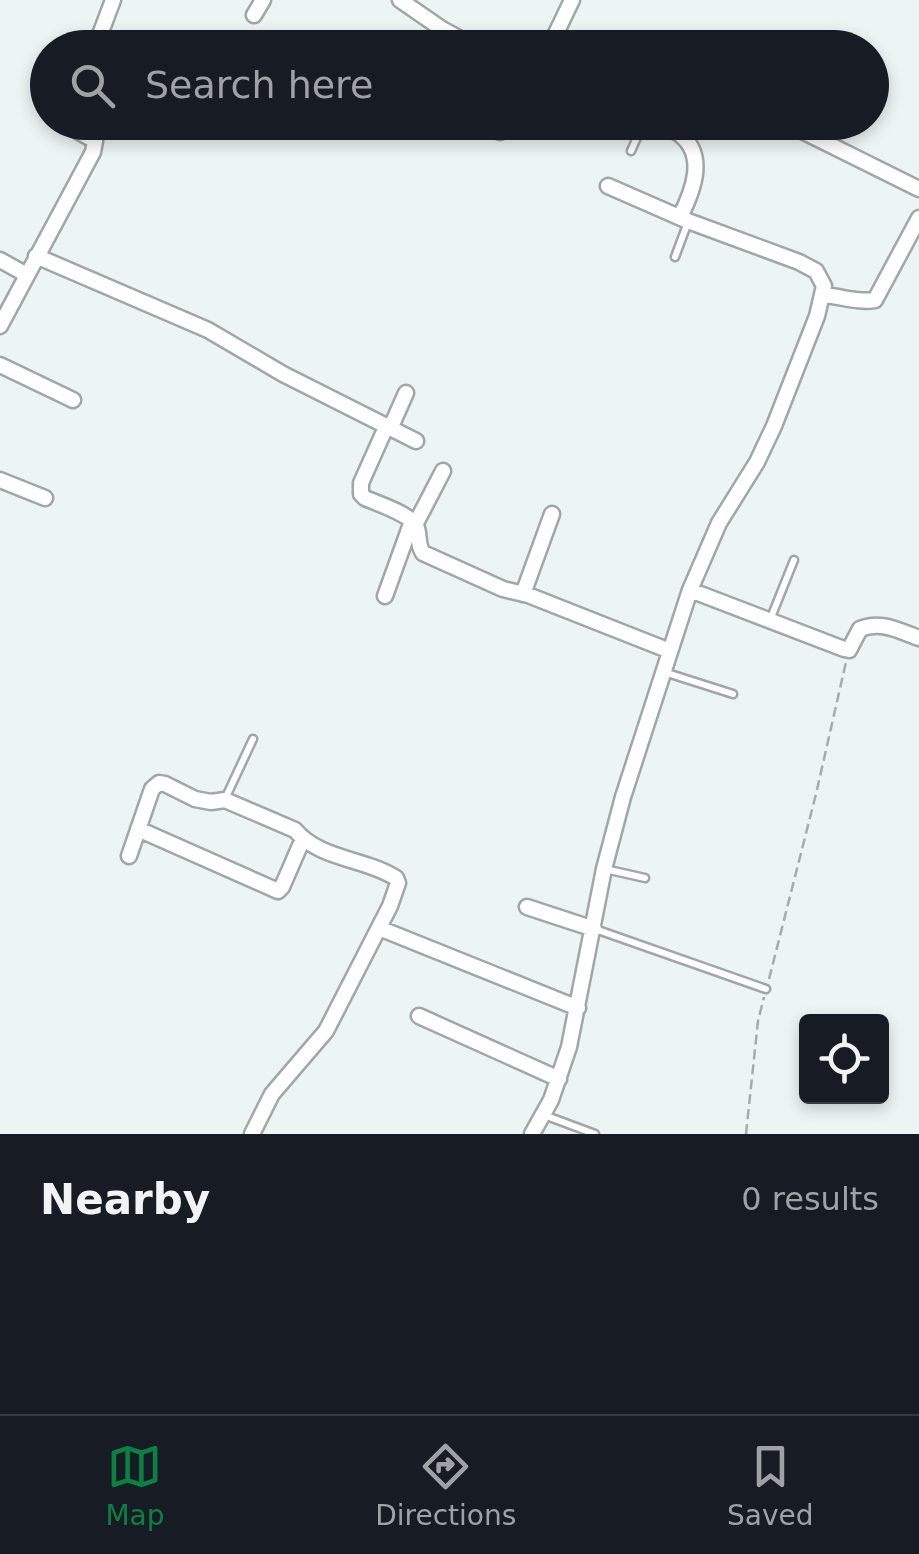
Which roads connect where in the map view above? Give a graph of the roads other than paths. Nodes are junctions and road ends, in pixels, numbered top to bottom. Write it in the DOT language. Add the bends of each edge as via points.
graph roads {
  1 [pos="113,0"];
  2 [pos="264,0"];
  3 [pos="400,0"];
  4 [pos="572,0"];
  5 [pos="254,15"];
  6 [pos="102,30"];
  7 [pos="444,30"];
  8 [pos="558,30"];
  9 [pos="93,140"];
  10 [pos="636,140"];
  11 [pos="685,140"];
  12 [pos="820,140"];
  13 [pos="631,151"];
  14 [pos="608,186"];
  15 [pos="919,189"];
  16 [pos="919,218"];
  17 [pos="684,219"];
  18 [pos="36,256"];
  19 [pos="675,257"];
  20 [pos="0,260"];
  21 [pos="27,274"];
  22 [pos="823,295"];
  23 [pos="0,326"];
  24 [pos="2,371"];
  25 [pos="406,393"];
  26 [pos="73,400"];
  27 [pos="388,428"];
  28 [pos="416,442"];
  29 [pos="442,472"];
  30 [pos="0,480"];
  31 [pos="45,498"];
  32 [pos="552,514"];
  33 [pos="414,523"];
  34 [pos="794,560"];
  35 [pos="690,590"];
  36 [pos="522,594"];
  37 [pos="386,596"];
  38 [pos="769,621"];
  39 [pos="919,638"];
  40 [pos="670,651"];
  41 [pos="663,671"];
  42 [pos="734,694"];
  43 [pos="253,739"];
  44 [pos="224,800"];
  45 [pos="138,829"];
  46 [pos="302,840"];
  47 [pos="130,856"];
  48 [pos="604,869"];
  49 [pos="644,878"];
  50 [pos="526,907"];
  51 [pos="379,928"];
  52 [pos="594,929"];
  53 [pos="766,989"];
  54 [pos="578,1008"];
  55 [pos="419,1016"];
  56 [pos="559,1079"];
  57 [pos="543,1114"];
  58 [pos="252,1134"];
  59 [pos="532,1134"];
  60 [pos="595,1134"];
  1 -- 6 [label="street"];
  2 -- 5 [label="street"];
  3 -- 7 [label="street"];
  4 -- 8 [label="street"];
  9 -- 18 [label="street"];
  10 -- 13 [label="lane"];
  11 -- 17 [label="street" via="696,161"];
  12 -- 15 [label="street"];
  14 -- 17 [label="street"];
  16 -- 22 [label="street" via="875,300"];
  17 -- 19 [label="lane"];
  17 -- 22 [label="street" via="816,271"];
  18 -- 21 [label="street"];
  18 -- 27 [label="street" via="208,330"];
  20 -- 21 [label="street"];
  21 -- 23 [label="street"];
  22 -- 35 [label="street" via="758,462 719,524"];
  24 -- 26 [label="street"];
  25 -- 27 [label="street"];
  27 -- 28 [label="street"];
  27 -- 33 [label="street" via="361,494"];
  29 -- 33 [label="street"];
  30 -- 31 [label="street"];
  32 -- 36 [label="street"];
  33 -- 36 [label="street" via="423,553"];
  33 -- 37 [label="street"];
  34 -- 38 [label="lane"];
  35 -- 38 [label="street"];
  35 -- 40 [label="street"];
  36 -- 40 [label="street"];
  38 -- 39 [label="street" via="849,650 860,629 872,624"];
  40 -- 41 [label="street"];
  41 -- 42 [label="lane"];
  41 -- 48 [label="street"];
  43 -- 44 [label="lane"];
  44 -- 45 [label="street" via="195,798 159,783"];
  44 -- 46 [label="street" via="295,830"];
  45 -- 46 [label="street" via="278,891"];
  45 -- 47 [label="street"];
  46 -- 51 [label="street" via="396,878"];
  48 -- 49 [label="lane"];
  48 -- 52 [label="street"];
  50 -- 52 [label="street"];
  51 -- 54 [label="street"];
  51 -- 58 [label="street" via="326,1031 272,1094"];
  52 -- 53 [label="lane"];
  52 -- 54 [label="street"];
  54 -- 56 [label="street"];
  55 -- 56 [label="street"];
  56 -- 57 [label="street"];
  57 -- 59 [label="street"];
  57 -- 60 [label="lane"];
}
